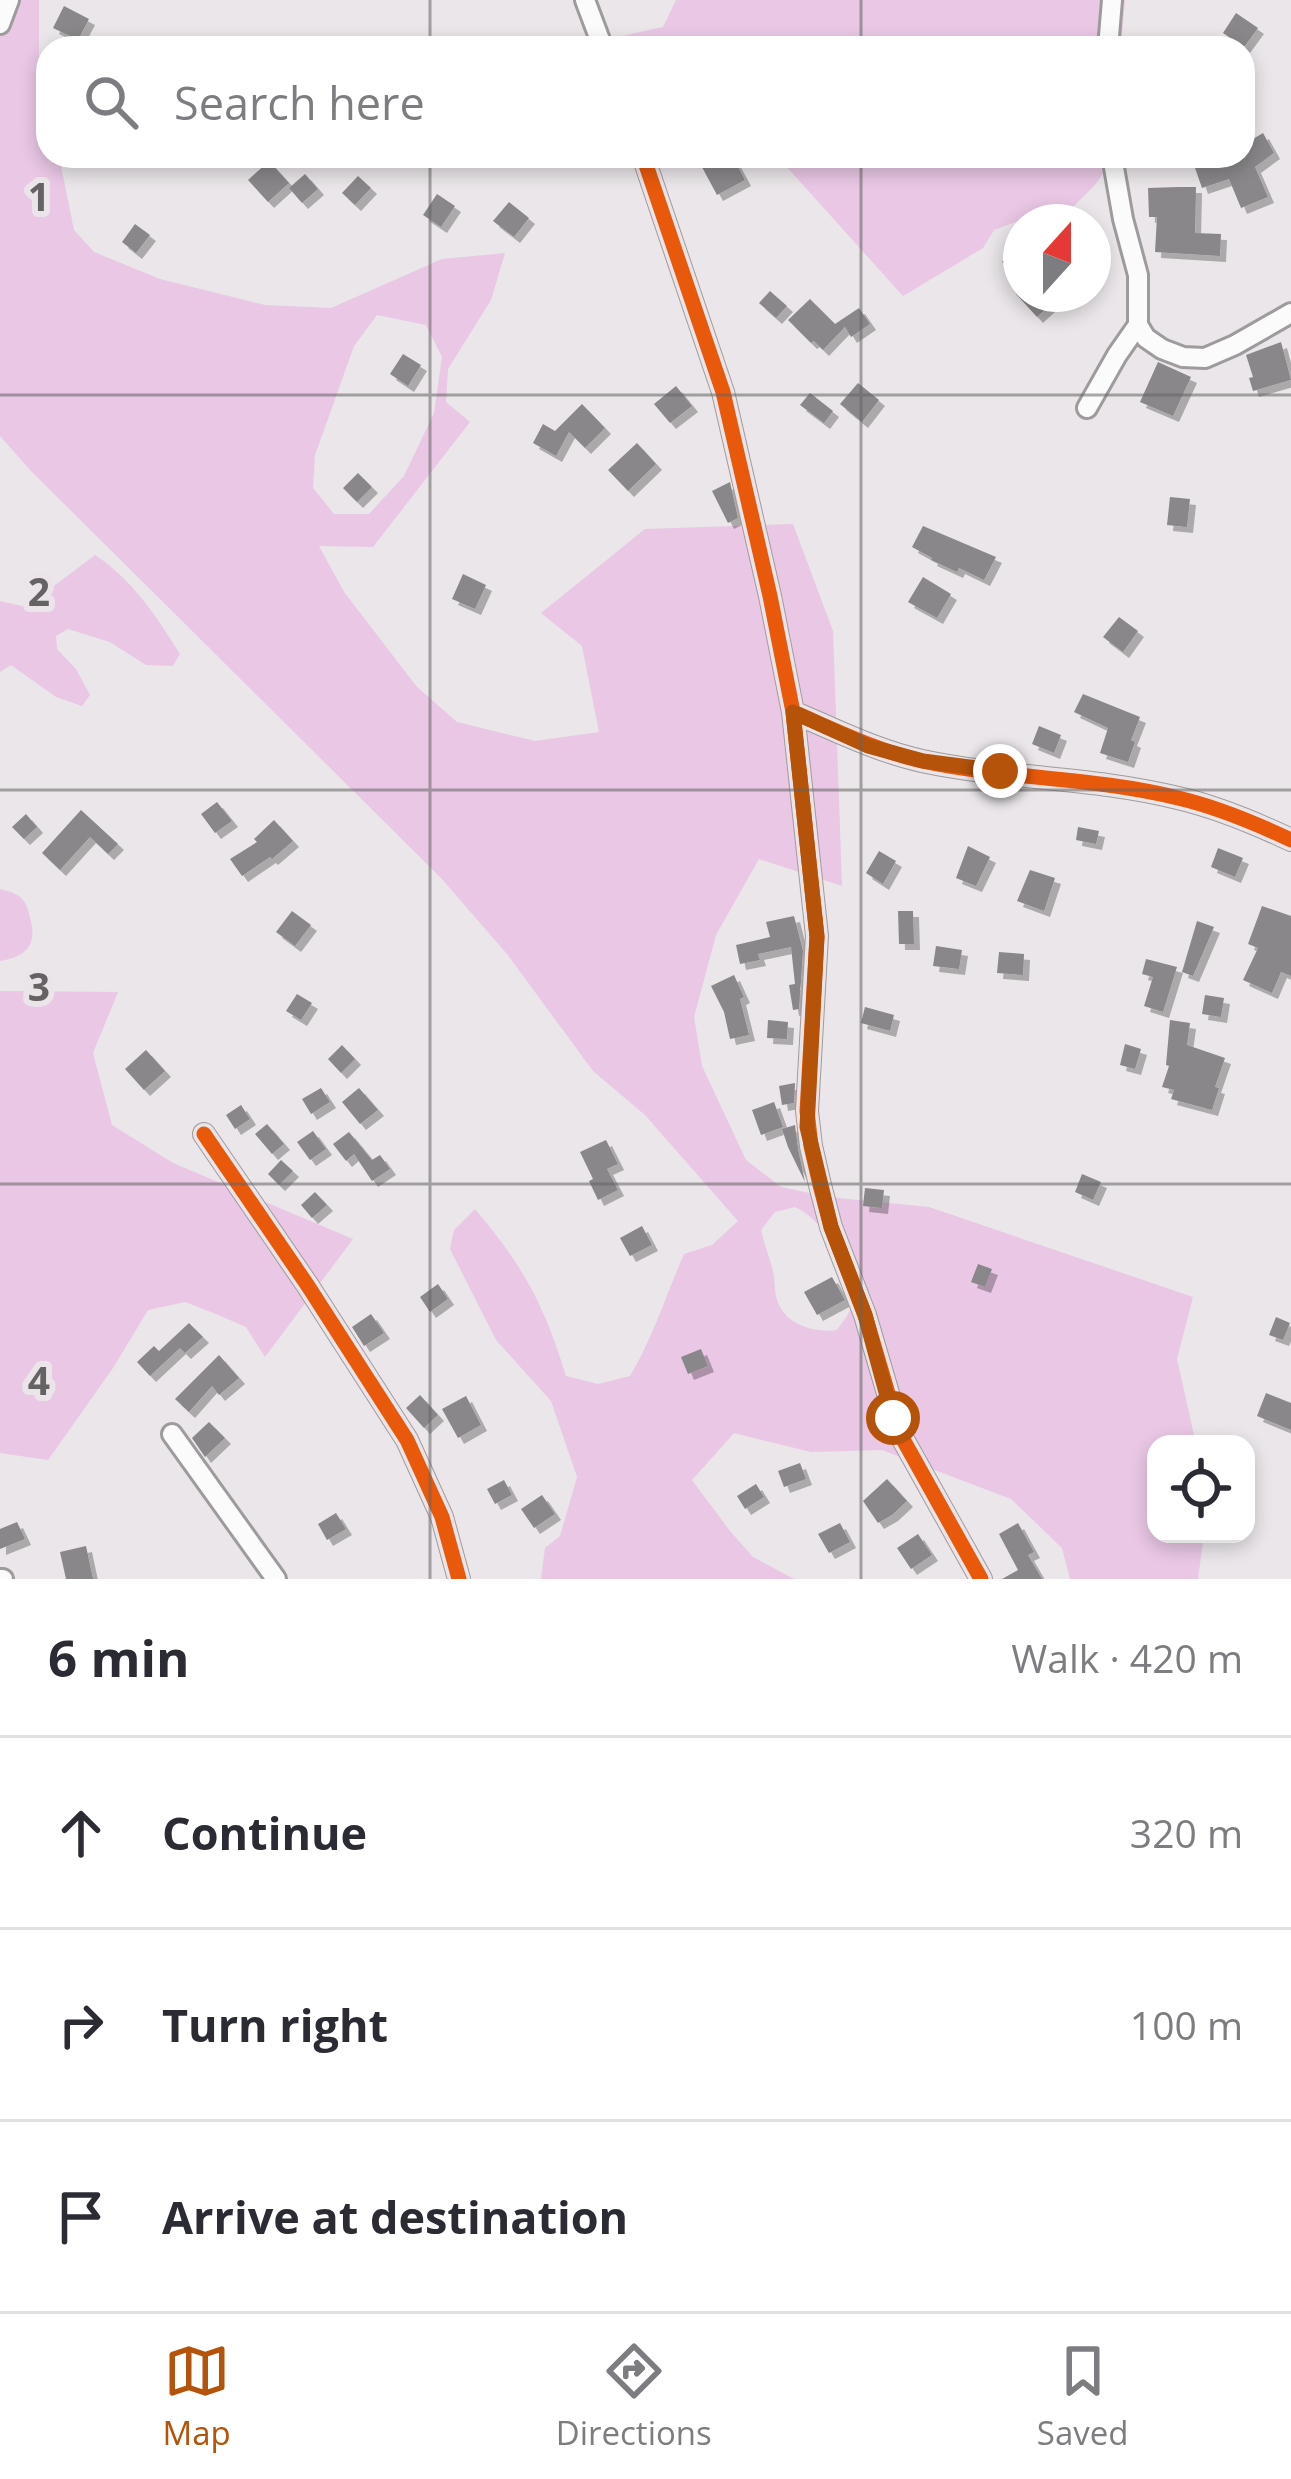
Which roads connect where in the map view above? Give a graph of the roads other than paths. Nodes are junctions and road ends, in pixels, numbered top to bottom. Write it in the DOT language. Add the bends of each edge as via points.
graph roads {
  1 [pos="9,0"];
  2 [pos="585,0"];
  3 [pos="1112,0"];
  4 [pos="0,24"];
  5 [pos="598,36"];
  6 [pos="1109,36"];
  7 [pos="647,168"];
  8 [pos="1114,168"];
  9 [pos="1291,313"];
  10 [pos="1138,326"];
  11 [pos="1087,408"];
  12 [pos="793,712"];
  13 [pos="1291,840"];
  14 [pos="204,1135"];
  15 [pos="172,1434"];
  16 [pos="276,1579"];
  17 [pos="459,1579"];
  18 [pos="981,1579"];
  1 -- 4 [label="street"];
  2 -- 5 [label="street"];
  3 -- 6 [label="street"];
  7 -- 12 [label="street" via="723,392"];
  8 -- 10 [label="street" via="1138,275"];
  9 -- 10 [label="street" via="1205,358 1162,349"];
  10 -- 11 [label="street"];
  12 -- 13 [label="street" via="923,761 1180,798"];
  12 -- 18 [label="street" via="817,937 811,1146 900,1434"];
  14 -- 17 [label="street" via="407,1440 442,1516"];
  15 -- 16 [label="street"];
}
